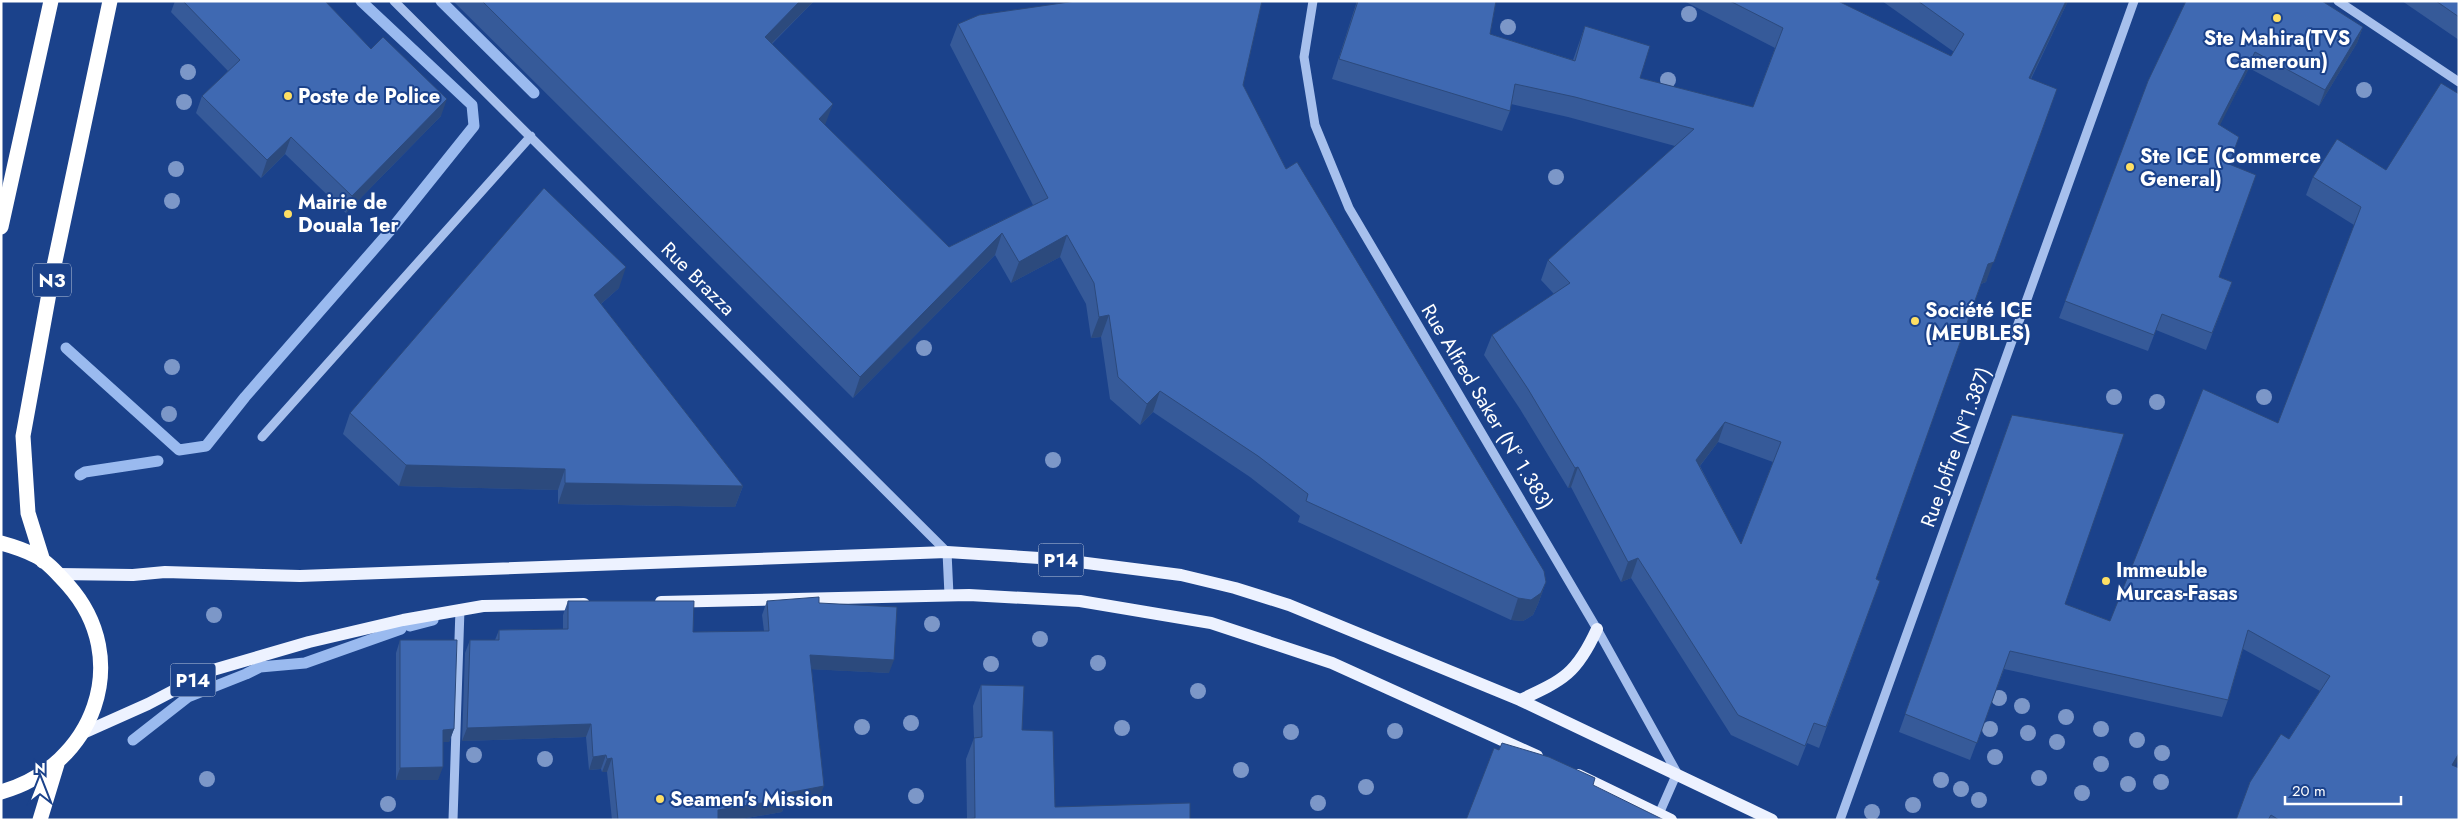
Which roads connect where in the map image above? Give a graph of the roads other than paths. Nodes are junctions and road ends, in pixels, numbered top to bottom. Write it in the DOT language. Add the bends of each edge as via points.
graph roads {
  1 [pos="51,1"];
  2 [pos="110,1"];
  3 [pos="394,1"];
  4 [pos="1313,1"];
  5 [pos="2134,1"];
  6 [pos="2338,1"];
  7 [pos="2459,82"];
  8 [pos="530,136"];
  9 [pos="1,227"];
  10 [pos="262,437"];
  11 [pos="1,543"];
  12 [pos="947,552"];
  13 [pos="43,560"];
  14 [pos="58,574"];
  15 [pos="949,595"];
  16 [pos="650,602"];
  17 [pos="601,603"];
  18 [pos="460,609"];
  19 [pos="1597,629"];
  20 [pos="1520,700"];
  21 [pos="83,733"];
  22 [pos="1551,763"];
  23 [pos="58,764"];
  24 [pos="1569,771"];
  25 [pos="1677,773"];
  26 [pos="1,792"];
  27 [pos="1658,814"];
  28 [pos="40,820"];
  29 [pos="453,820"];
  30 [pos="1671,820"];
  31 [pos="1772,820"];
  32 [pos="1840,820"];
  1 -- 9 [label="highway"];
  2 -- 13 [label="highway, N3" via="54,266 23,436 28,513"];
  3 -- 8 [label="street, Rue Brazza"];
  4 -- 19 [label="street, Rue Alfred Saker (N° 1.383)" via="1304,57 1315,125 1349,208"];
  5 -- 32 [label="street, Rue Joffre (N°1.387)"];
  6 -- 7 [label="street"];
  8 -- 10 [label="street"];
  8 -- 12 [label="street, Rue Brazza"];
  11 -- 13 [label="highway"];
  12 -- 14 [label="main road, P14" via="300,576 165,572"];
  12 -- 15 [label="street"];
  12 -- 20 [label="main road, P14" via="1055,559 1181,575 1235,588 1289,605"];
  13 -- 14 [label="highway"];
  14 -- 21 [label="highway" via="83,602 97,633 101,667 97,701"];
  15 -- 16 [label="main road, P14"];
  15 -- 22 [label="main road, P14" via="1080,601 1232,628 1332,663"];
  17 -- 18 [label="main road, P14"];
  18 -- 21 [label="main road, P14" via="309,642 213,670"];
  18 -- 29 [label="street"];
  19 -- 20 [label="main road" via="1587,652 1565,678"];
  19 -- 25 [label="street, Rue Alfred Saker (N° 1.383)"];
  20 -- 25 [label="main road, P14"];
  21 -- 23 [label="highway"];
  23 -- 26 [label="highway" via="37,778"];
  23 -- 28 [label="highway"];
  24 -- 27 [label="main road"];
  25 -- 27 [label="street"];
  25 -- 31 [label="main road, P14"];
  27 -- 30 [label="main road"];
}
